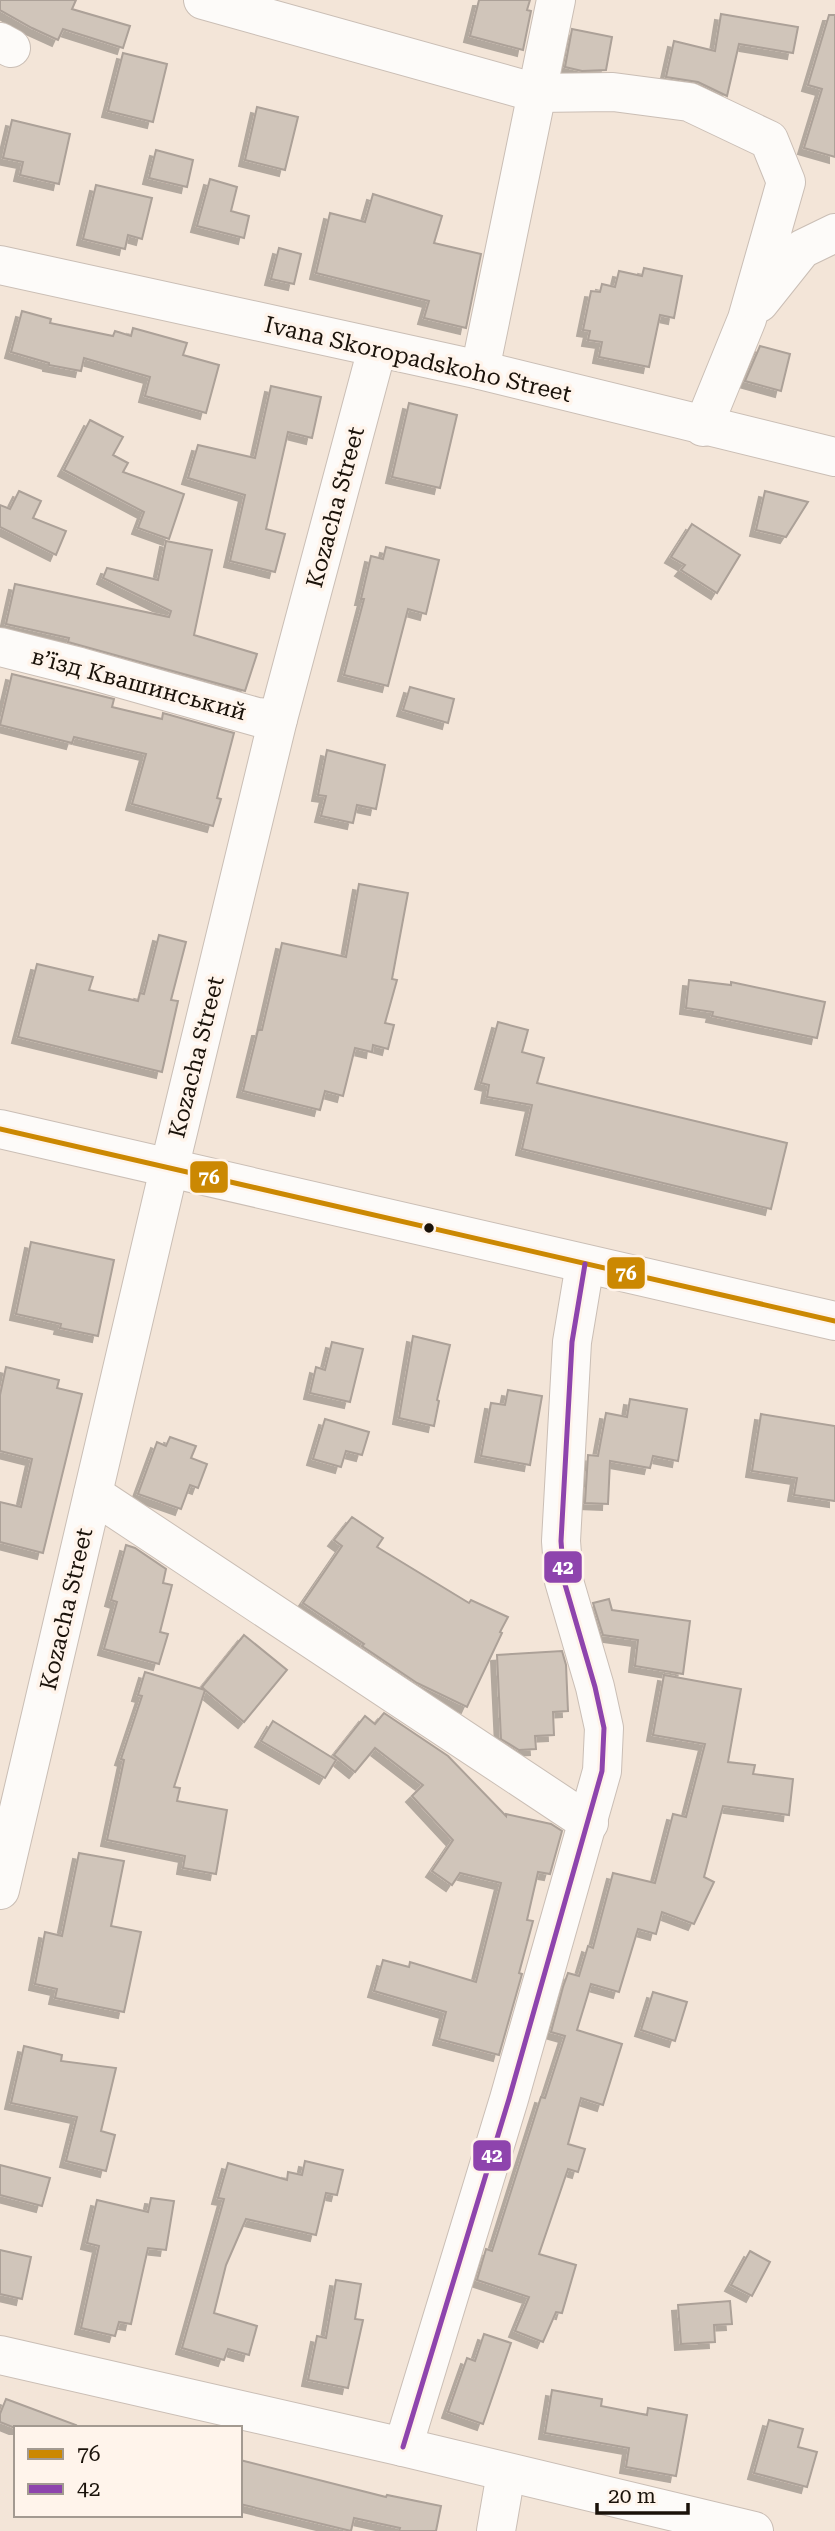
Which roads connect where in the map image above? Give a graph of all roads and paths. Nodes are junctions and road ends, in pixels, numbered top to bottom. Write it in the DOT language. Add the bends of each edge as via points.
graph roads {
  1 [pos="203,0"];
  2 [pos="556,0"];
  3 [pos="537,93"];
  4 [pos="835,233"];
  5 [pos="0,265"];
  6 [pos="747,319"];
  7 [pos="377,349"];
  8 [pos="480,370"];
  9 [pos="703,427"];
  10 [pos="835,457"];
  11 [pos="0,647"];
  12 [pos="278,719"];
  13 [pos="0,1129"];
  14 [pos="169,1169"];
  15 [pos="585,1264"];
  16 [pos="835,1321"];
  17 [pos="93,1494"];
  18 [pos="589,1823"];
  19 [pos="0,1890"];
  20 [pos="0,2355"];
  21 [pos="402,2447"];
  22 [pos="506,2473"];
  23 [pos="496,2531"];
  24 [pos="754,2531"];
  1 -- 3 [label="street"];
  2 -- 3 [label="street"];
  3 -- 6 [label="street" via="613,92 689,102 769,140 786,182"];
  3 -- 8 [label="street"];
  4 -- 6 [label="street" via="802,249"];
  5 -- 7 [label="street, Ivana Skoropadskoho Street"];
  6 -- 9 [label="street"];
  7 -- 8 [label="street, Ivana Skoropadskoho Street"];
  7 -- 12 [label="street, Kozacha Street"];
  8 -- 9 [label="street, Ivana Skoropadskoho Street"];
  9 -- 10 [label="street, Ivana Skoropadskoho Street"];
  11 -- 12 [label="street, в’їзд Квашинський"];
  12 -- 14 [label="street, Kozacha Street"];
  13 -- 14 [label="street"];
  14 -- 15 [label="street"];
  14 -- 17 [label="street, Kozacha Street"];
  15 -- 16 [label="street"];
  15 -- 18 [label="street" via="572,1342 561,1541 564,1581 604,1728 601,1771"];
  17 -- 18 [label="street"];
  17 -- 19 [label="street, Kozacha Street"];
  18 -- 21 [label="street"];
  20 -- 21 [label="street"];
  21 -- 22 [label="street"];
  22 -- 23 [label="street"];
  22 -- 24 [label="street"];
}
